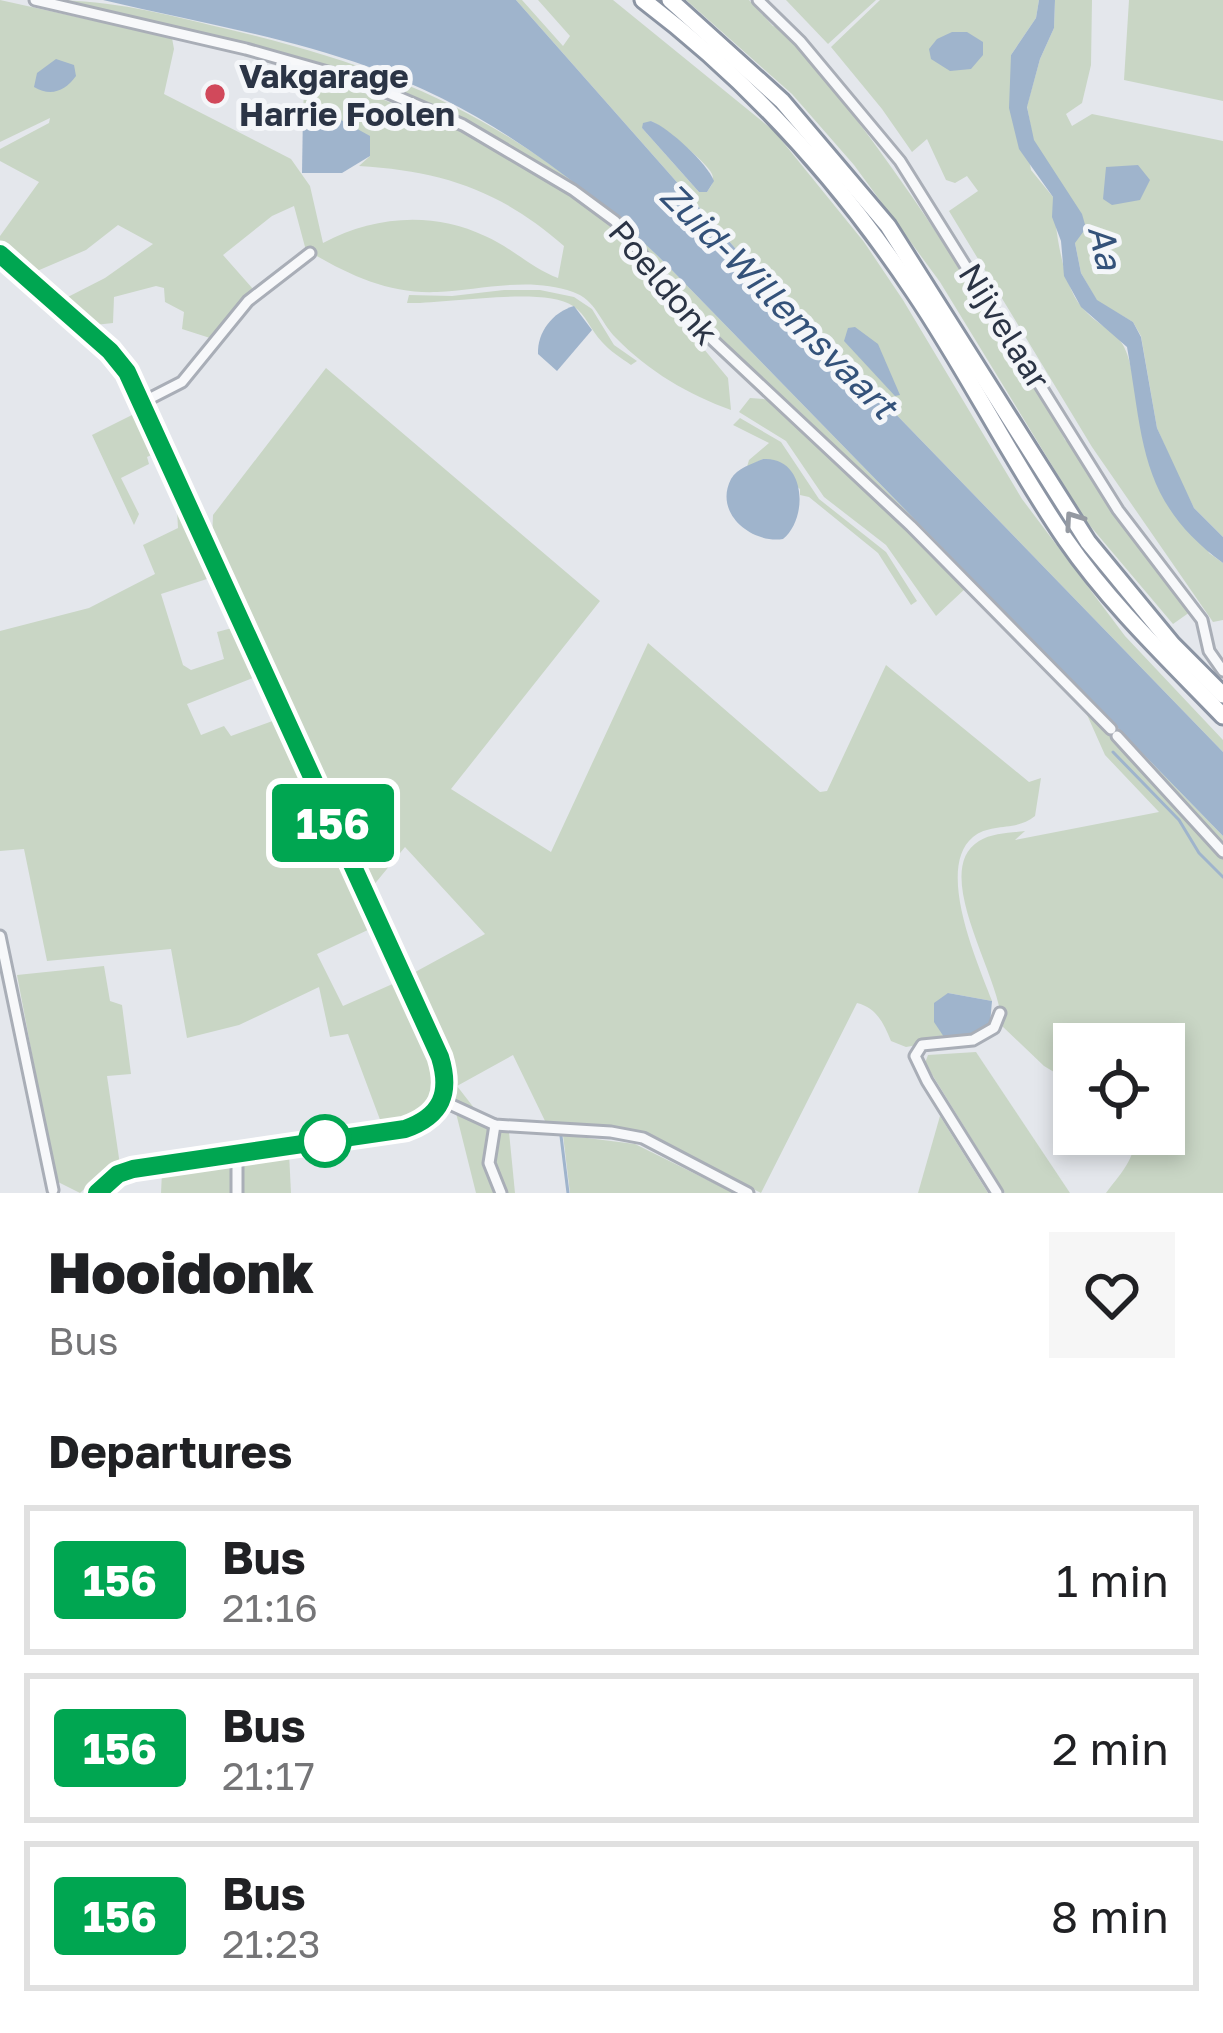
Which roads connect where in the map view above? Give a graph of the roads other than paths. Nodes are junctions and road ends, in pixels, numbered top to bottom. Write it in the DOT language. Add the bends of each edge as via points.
graph roads {
  1 [pos="35,0"];
  2 [pos="643,0"];
  3 [pos="670,0"];
  4 [pos="758,0"];
  5 [pos="310,253"];
  6 [pos="0,254"];
  7 [pos="142,403"];
  8 [pos="1223,670"];
  9 [pos="1223,695"];
  10 [pos="1223,716"];
  11 [pos="1223,852"];
  12 [pos="0,936"];
  13 [pos="1000,1013"];
  14 [pos="443,1101"];
  15 [pos="495,1125"];
  16 [pos="237,1153"];
  17 [pos="54,1192"];
  18 [pos="97,1193"];
  19 [pos="237,1193"];
  20 [pos="501,1193"];
  21 [pos="748,1193"];
  22 [pos="997,1193"];
  1 -- 11 [label="street, Poeldonk" via="363,82 463,125 573,190 615,221 728,357 910,526"];
  2 -- 10 [label="highway" via="733,75 831,181 915,294 1069,545"];
  9 -- 3 [label="highway, one-way" via="1088,542 888,226 791,110"];
  4 -- 8 [label="street, Nijvelaar" via="900,161 1118,511 1202,620"];
  5 -- 7 [label="street" via="248,301 182,382"];
  6 -- 7 [label="street" via="110,351"];
  7 -- 14 [label="street" via="440,1057"];
  12 -- 17 [label="street"];
  13 -- 22 [label="street" via="994,1028 973,1040 922,1045 915,1056"];
  14 -- 15 [label="street"];
  14 -- 16 [label="street" via="405,1129"];
  15 -- 20 [label="street" via="489,1163"];
  15 -- 21 [label="street" via="643,1138"];
  16 -- 18 [label="street" via="133,1169"];
  16 -- 19 [label="street"];
}
